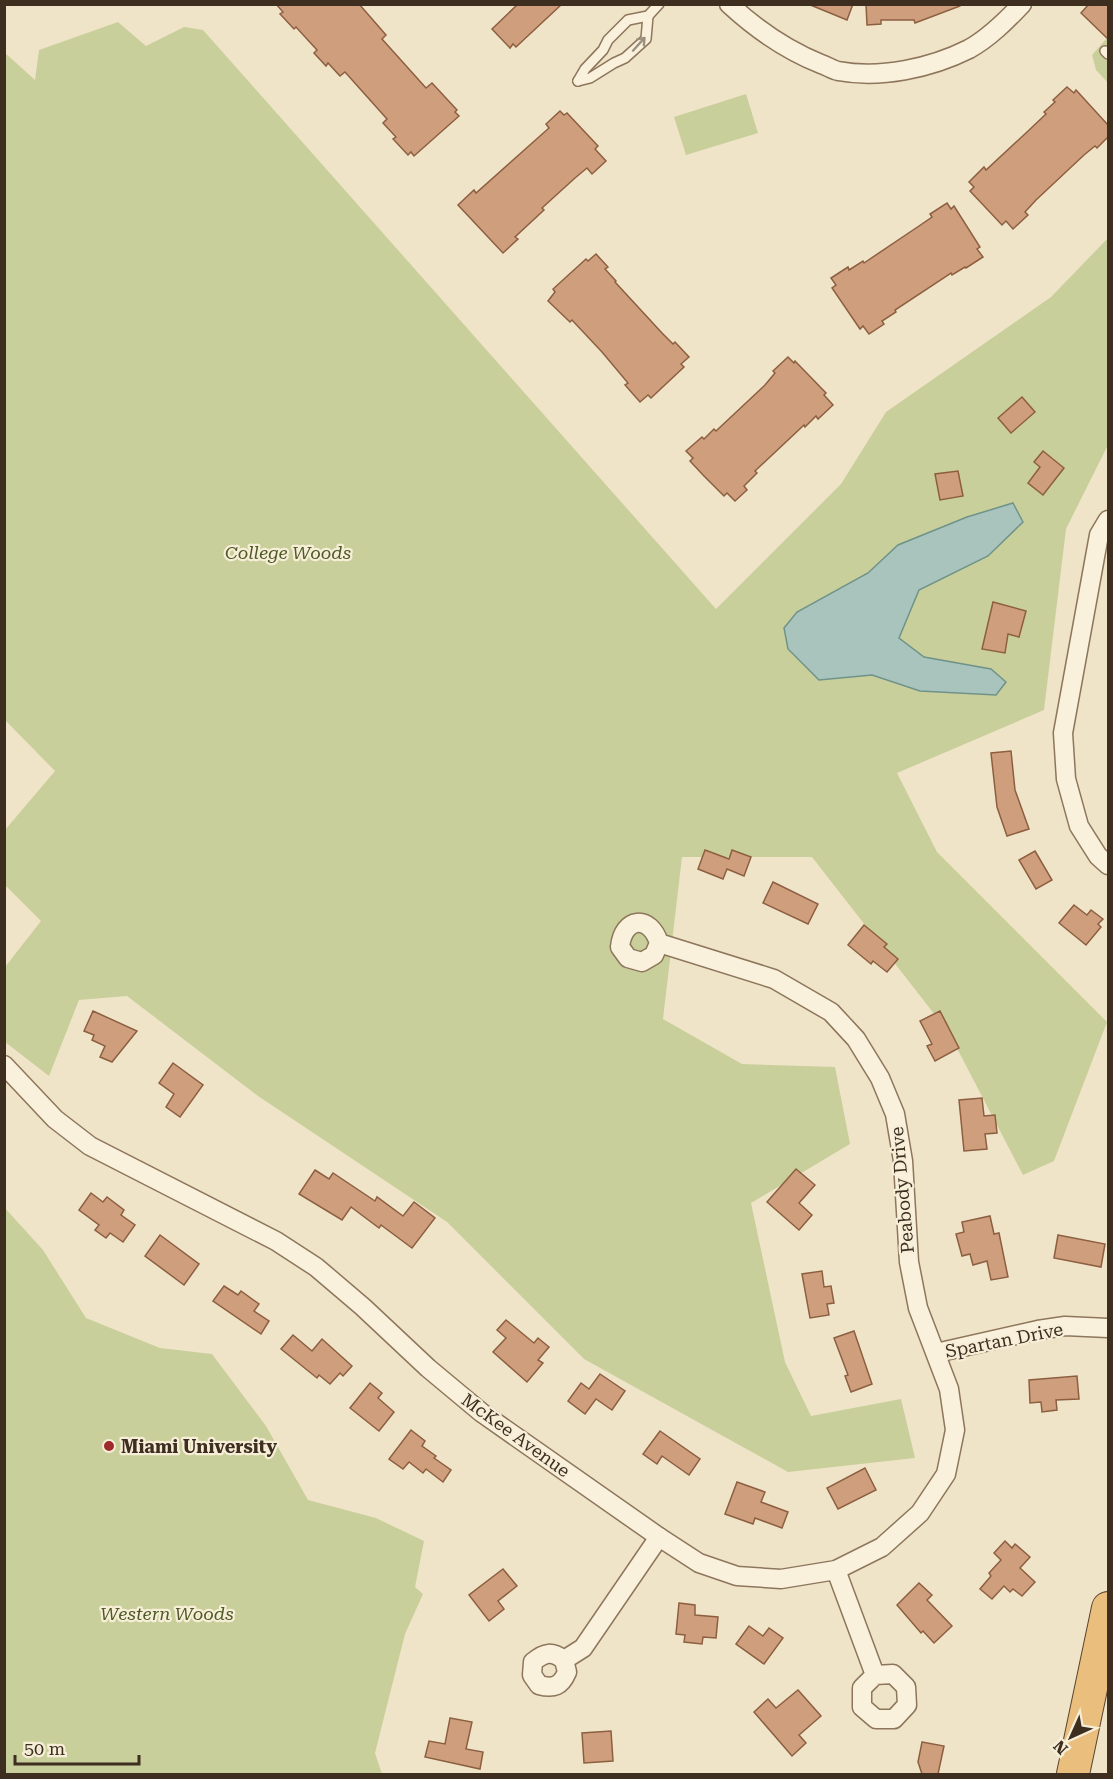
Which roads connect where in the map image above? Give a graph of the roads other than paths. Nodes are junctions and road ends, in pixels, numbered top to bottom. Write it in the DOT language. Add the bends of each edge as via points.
graph roads {
  1 [pos="659,4"];
  2 [pos="729,4"];
  3 [pos="1022,4"];
  4 [pos="648,16"];
  5 [pos="603,50"];
  6 [pos="614,63"];
  7 [pos="1108,520"];
  8 [pos="1108,865"];
  9 [pos="659,943"];
  10 [pos="4,1065"];
  11 [pos="1108,1328"];
  12 [pos="936,1353"];
  13 [pos="658,1537"];
  14 [pos="836,1570"];
  15 [pos="1108,1608"];
  16 [pos="564,1660"];
  17 [pos="875,1675"];
  18 [pos="1073,1774"];
  1 -- 4 [label="lane"];
  2 -- 3 [label="street" via="751,25 797,55 838,71 882,73 929,65 970,48"];
  4 -- 5 [label="lane" via="628,20"];
  6 -- 4 [label="lane, one-way" via="646,39"];
  5 -- 6 [label="lane"];
  5 -- 6 [label="lane" via="578,81"];
  7 -- 8 [label="street" via="1100,535 1063,733 1066,779 1079,826"];
  9 -- 12 [label="street, Peabody Drive" via="774,980 831,1012 856,1039 880,1078 895,1114 903,1161 909,1262 918,1308"];
  10 -- 13 [label="street, McKee Avenue" via="55,1119 90,1146 276,1241 316,1267 482,1413"];
  11 -- 12 [label="street, Spartan Drive" via="1065,1326"];
  12 -- 14 [label="street, McKee Avenue" via="949,1389 955,1430 946,1474 920,1513 882,1547"];
  13 -- 14 [label="street, McKee Avenue" via="699,1563 737,1576 781,1579"];
  13 -- 16 [label="street" via="583,1648"];
  14 -- 17 [label="street"];
  15 -- 18 [label="highway"];
}
